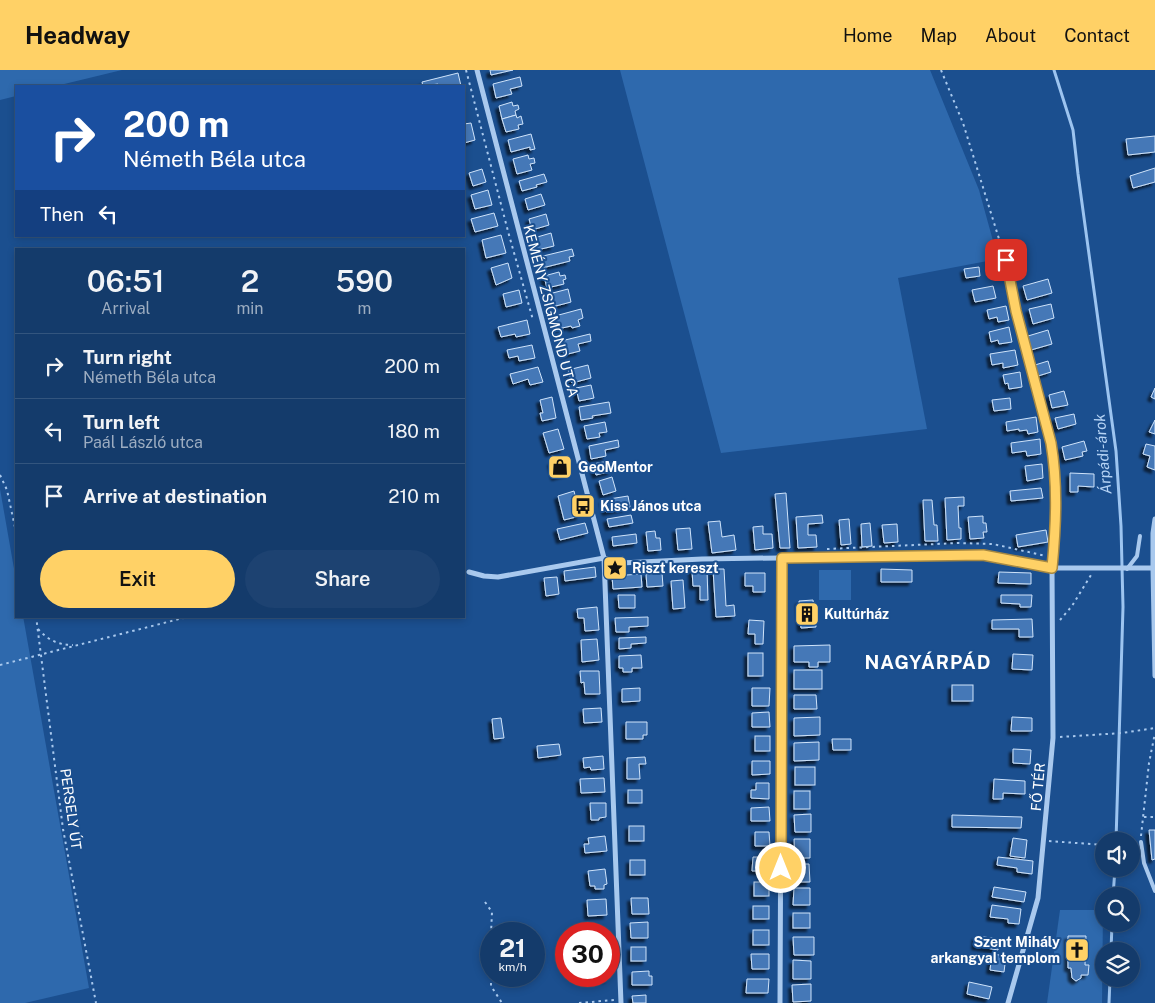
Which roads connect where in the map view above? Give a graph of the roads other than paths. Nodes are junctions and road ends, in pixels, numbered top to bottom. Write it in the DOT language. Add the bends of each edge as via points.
graph roads {
  1 [pos="477,70"];
  2 [pos="1006,260"];
  3 [pos="1155,519"];
  4 [pos="1140,536"];
  5 [pos="604,558"];
  6 [pos="782,558"];
  7 [pos="1052,568"];
  8 [pos="1153,568"];
  9 [pos="1127,569"];
  10 [pos="469,572"];
  11 [pos="1155,676"];
  12 [pos="1141,842"];
  13 [pos="1155,891"];
  14 [pos="621,1001"];
  15 [pos="780,1003"];
  16 [pos="1008,1003"];
  1 -- 5 [label="street, KEMÉNY ZSIGMOND UTCA"];
  2 -- 7 [label="street, FŐ TÉR" via="1055,466 1057,518"];
  3 -- 8 [label="street"];
  4 -- 9 [label="lane" via="1137,556"];
  5 -- 6 [label="street" via="621,563"];
  5 -- 10 [label="street" via="498,577"];
  5 -- 14 [label="street"];
  6 -- 7 [label="street" via="983,555"];
  6 -- 15 [label="street"];
  7 -- 9 [label="street"];
  7 -- 16 [label="street, FŐ TÉR" via="1053,738 1044,841 1038,898"];
  8 -- 9 [label="street"];
  8 -- 11 [label="street"];
  12 -- 13 [label="lane" via="1144,863"];
}
